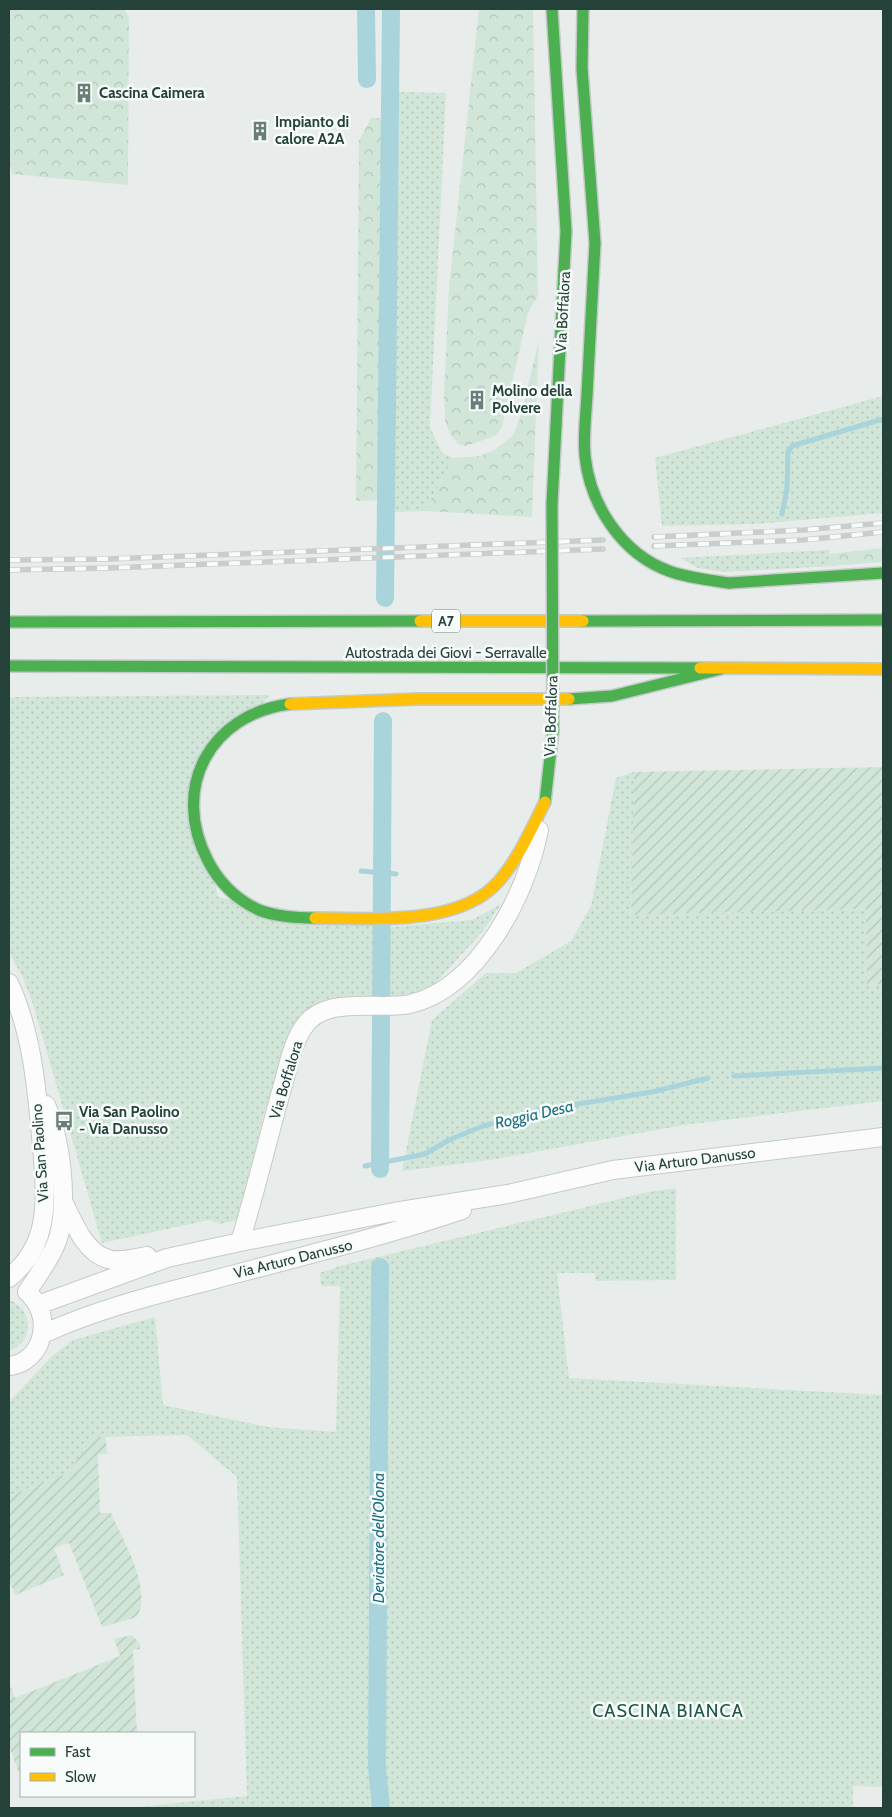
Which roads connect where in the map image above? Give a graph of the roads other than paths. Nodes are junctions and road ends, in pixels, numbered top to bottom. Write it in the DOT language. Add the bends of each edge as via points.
graph roads {
  1 [pos="552,9"];
  2 [pos="583,9"];
  3 [pos="883,573"];
  4 [pos="883,620"];
  5 [pos="9,622"];
  6 [pos="9,666"];
  7 [pos="720,669"];
  8 [pos="883,669"];
  9 [pos="545,802"];
  10 [pos="9,983"];
  11 [pos="34,1077"];
  12 [pos="883,1137"];
  13 [pos="508,1194"];
  14 [pos="63,1202"];
  15 [pos="240,1242"];
  16 [pos="168,1258"];
  17 [pos="9,1278"];
  18 [pos="9,1285"];
  19 [pos="162,1293"];
  20 [pos="33,1299"];
  21 [pos="43,1334"];
  22 [pos="9,1366"];
  1 -- 9 [label="main road, Via Boffalora, bridge" via="566,231 552,504 553,731"];
  2 -- 3 [label="main road, bridge" via="584,103 595,242 585,457 593,491 612,526 638,553 653,564 687,577 729,583"];
  4 -- 5 [label="main road, Autostrada dei Giovi - Serravalle / A7"];
  6 -- 7 [label="main road, Autostrada dei Giovi - Serravalle"];
  7 -- 8 [label="main road, Autostrada dei Giovi - Serravalle"];
  7 -- 9 [label="main road" via="603,698 294,703 263,709 241,719 208,749 198,772 193,797 194,823 209,864 220,882 236,895 256,908 280,916 350,917 413,917 475,901 497,883 516,858"];
  9 -- 15 [label="street, Via Boffalora" via="535,852 518,898 500,932 461,974 440,990 410,1004 330,1009 303,1027 289,1062"];
  10 -- 11 [label="street, Via San Paolino" via="24,1024"];
  11 -- 14 [label="street, Via San Paolino" via="49,1113 60,1159"];
  11 -- 17 [label="street, Via San Paolino" via="45,1191 42,1225 29,1258"];
  12 -- 13 [label="street, Via Arturo Danusso" via="657,1163"];
  13 -- 15 [label="street, Via Arturo Danusso"];
  13 -- 19 [label="street, Via Arturo Danusso" via="398,1232"];
  14 -- 16 [label="street" via="87,1245 108,1259 124,1260 150,1255"];
  14 -- 20 [label="street, Via San Paolino" via="58,1236"];
  15 -- 16 [label="street, Via Arturo Danusso"];
  16 -- 19 [label="street, Via Arturo Danusso" via="149,1273 152,1288"];
  16 -- 20 [label="street, Via Arturo Danusso"];
  18 -- 20 [label="street"];
  19 -- 21 [label="street, Via Arturo Danusso" via="71,1321"];
  20 -- 21 [label="street" via="43,1319"];
  21 -- 22 [label="street" via="32,1354"];
}
